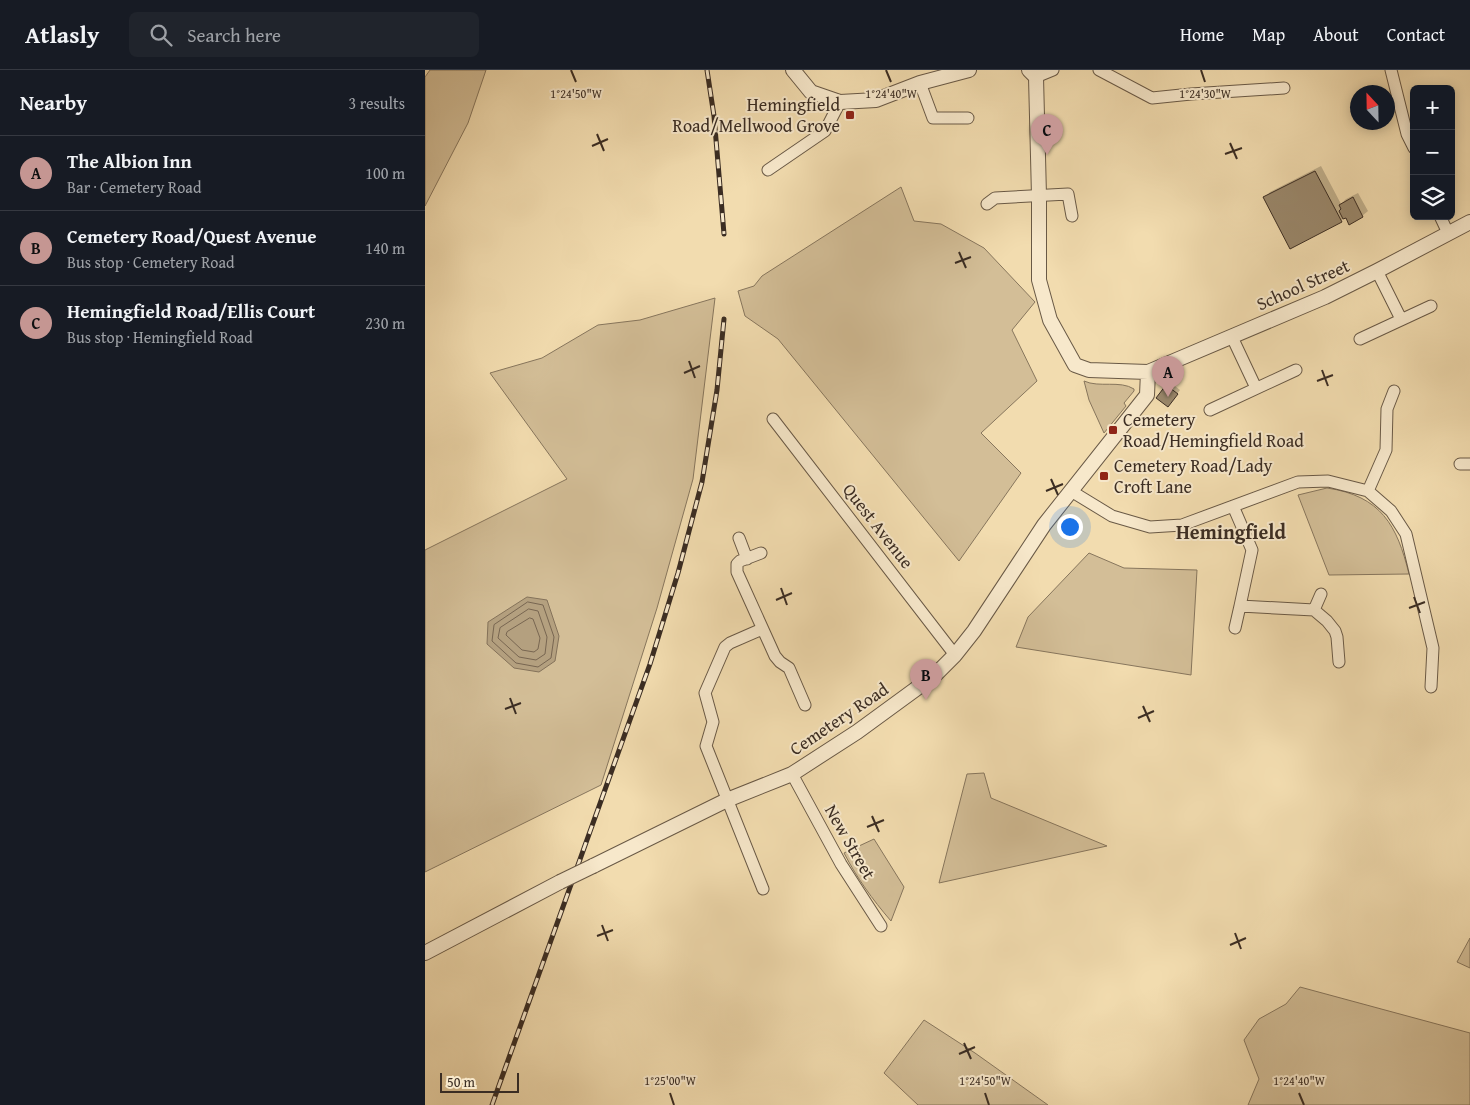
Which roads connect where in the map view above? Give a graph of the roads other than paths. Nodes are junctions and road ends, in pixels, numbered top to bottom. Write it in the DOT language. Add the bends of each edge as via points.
graph roads {
  1 [pos="793,70"];
  2 [pos="969,70"];
  3 [pos="1053,70"];
  4 [pos="1099,70"];
  5 [pos="1391,70"];
  6 [pos="1032,74"];
  7 [pos="920,83"];
  8 [pos="1284,88"];
  9 [pos="840,102"];
  10 [pos="968,118"];
  11 [pos="1410,140"];
  12 [pos="769,170"];
  13 [pos="1039,196"];
  14 [pos="987,204"];
  15 [pos="1072,216"];
  16 [pos="1442,220"];
  17 [pos="1470,222"];
  18 [pos="1448,233"];
  19 [pos="1377,271"];
  20 [pos="1431,306"];
  21 [pos="1401,319"];
  22 [pos="1232,337"];
  23 [pos="1360,339"];
  24 [pos="1296,370"];
  25 [pos="1148,372"];
  26 [pos="1256,388"];
  27 [pos="1394,391"];
  28 [pos="1210,410"];
  29 [pos="773,418"];
  30 [pos="1071,491"];
  31 [pos="1368,491"];
  32 [pos="1233,506"];
  33 [pos="739,538"];
  34 [pos="761,553"];
  35 [pos="747,558"];
  36 [pos="1321,594"];
  37 [pos="1240,606"];
  38 [pos="1314,610"];
  39 [pos="1235,628"];
  40 [pos="762,629"];
  41 [pos="955,655"];
  42 [pos="1339,662"];
  43 [pos="1431,687"];
  44 [pos="805,705"];
  45 [pos="791,774"];
  46 [pos="727,800"];
  47 [pos="763,888"];
  48 [pos="881,926"];
  49 [pos="425,953"];
  1 -- 9 [label="street" via="811,92"];
  2 -- 7 [label="street"];
  3 -- 6 [label="street"];
  4 -- 8 [label="street" via="1152,98"];
  5 -- 11 [label="street"];
  6 -- 13 [label="street"];
  7 -- 9 [label="street" via="876,100"];
  7 -- 10 [label="street" via="933,118"];
  9 -- 12 [label="street" via="825,131"];
  13 -- 14 [label="street" via="995,198"];
  13 -- 15 [label="street" via="1068,194"];
  13 -- 25 [label="street" via="1039,280 1050,320 1075,365 1089,370"];
  16 -- 18 [label="street"];
  17 -- 18 [label="street, School Street"];
  18 -- 19 [label="street, School Street"];
  19 -- 21 [label="street"];
  19 -- 22 [label="street, School Street"];
  20 -- 21 [label="street"];
  21 -- 23 [label="street"];
  22 -- 25 [label="street, School Street"];
  22 -- 26 [label="street"];
  24 -- 26 [label="street"];
  25 -- 30 [label="street, Cemetery Road" via="1147,395"];
  26 -- 28 [label="street"];
  27 -- 31 [label="street" via="1387,409 1386,450"];
  29 -- 41 [label="street, Quest Avenue"];
  30 -- 32 [label="street" via="1111,516 1149,527 1182,525"];
  30 -- 41 [label="street, Cemetery Road" via="1043,525 975,631"];
  31 -- 32 [label="street" via="1328,481 1297,482"];
  31 -- 43 [label="street" via="1391,511 1406,534 1433,648"];
  32 -- 37 [label="street" via="1252,550"];
  33 -- 35 [label="street"];
  34 -- 35 [label="street"];
  35 -- 40 [label="street" via="737,564 737,572"];
  36 -- 38 [label="street"];
  37 -- 38 [label="street"];
  37 -- 39 [label="street"];
  38 -- 42 [label="street" via="1327,621 1337,637"];
  40 -- 44 [label="street" via="778,660 789,668"];
  40 -- 46 [label="street" via="725,647 705,693 713,722 706,746"];
  41 -- 45 [label="street, Cemetery Road" via="935,674 857,732"];
  45 -- 46 [label="street, Cemetery Road"];
  45 -- 48 [label="street, New Street" via="841,864"];
  46 -- 47 [label="street"];
  46 -- 49 [label="street, Cemetery Road, bridge"];
}
